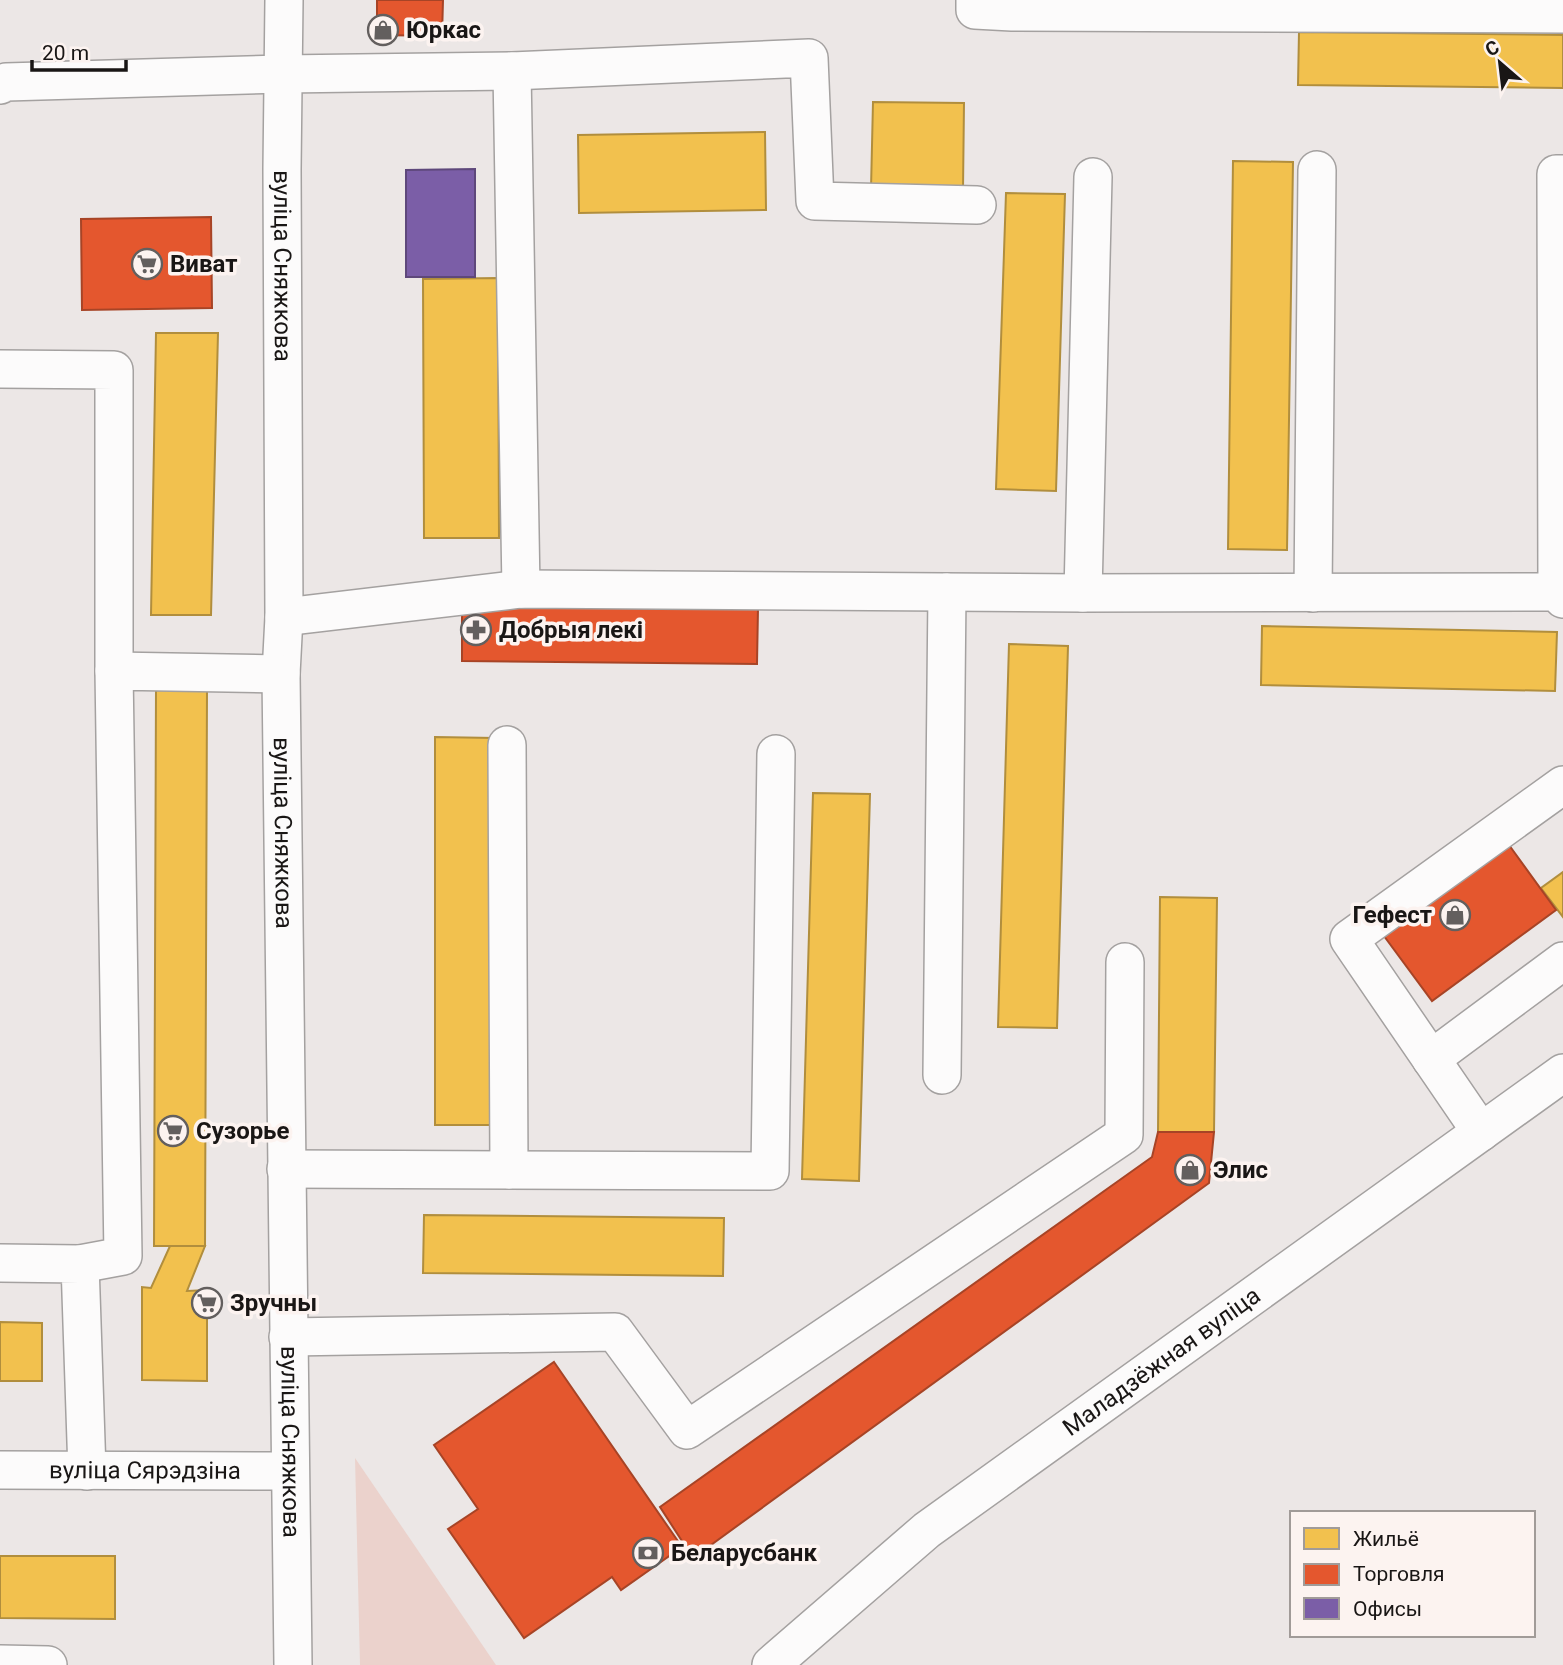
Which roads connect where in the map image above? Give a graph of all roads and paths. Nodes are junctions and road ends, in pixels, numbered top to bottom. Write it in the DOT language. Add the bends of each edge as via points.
graph roads {
  1 [pos="284,0"];
  2 [pos="975,0"];
  3 [pos="1563,14"];
  4 [pos="512,72"];
  5 [pos="283,74"];
  6 [pos="0,85"];
  7 [pos="1317,170"];
  8 [pos="1563,174"];
  9 [pos="1093,177"];
  10 [pos="977,205"];
  11 [pos="0,369"];
  12 [pos="521,589"];
  13 [pos="947,592"];
  14 [pos="1083,593"];
  15 [pos="1313,593"];
  16 [pos="1560,595"];
  17 [pos="284,617"];
  18 [pos="114,671"];
  19 [pos="281,674"];
  20 [pos="507,745"];
  21 [pos="776,754"];
  22 [pos="1563,785"];
  23 [pos="1563,961"];
  24 [pos="1125,962"];
  25 [pos="1431,1059"];
  26 [pos="1563,1073"];
  27 [pos="942,1075"];
  28 [pos="1481,1132"];
  29 [pos="286,1169"];
  30 [pos="509,1170"];
  31 [pos="0,1263"];
  32 [pos="80,1264"];
  33 [pos="288,1337"];
  34 [pos="0,1470"];
  35 [pos="87,1471"];
  36 [pos="290,1471"];
  37 [pos="0,1664"];
  38 [pos="48,1665"];
  39 [pos="55,1665"];
  40 [pos="293,1665"];
  41 [pos="771,1665"];
  1 -- 5 [label="street, вуліца Сняжкова"];
  2 -- 3 [label="street" via="975,10 1012,12"];
  4 -- 5 [label="street"];
  4 -- 10 [label="street" via="809,58 815,201"];
  4 -- 12 [label="street"];
  5 -- 6 [label="street"];
  5 -- 17 [label="street, вуліца Сняжкова"];
  7 -- 15 [label="street"];
  8 -- 16 [label="street" via="1556,174"];
  9 -- 14 [label="street"];
  11 -- 18 [label="street" via="114,370"];
  12 -- 13 [label="street"];
  12 -- 17 [label="street"];
  13 -- 14 [label="street"];
  13 -- 27 [label="street"];
  14 -- 15 [label="street"];
  15 -- 16 [label="street"];
  17 -- 19 [label="street, вуліца Сняжкова"];
  18 -- 19 [label="street"];
  18 -- 32 [label="street" via="122,1256"];
  19 -- 29 [label="street, вуліца Сняжкова"];
  20 -- 30 [label="street"];
  21 -- 30 [label="street" via="770,1171"];
  22 -- 25 [label="street" via="1349,939"];
  23 -- 25 [label="street"];
  24 -- 33 [label="street" via="1124,1135 687,1430 615,1332"];
  25 -- 28 [label="street"];
  26 -- 28 [label="street, Маладзёжная вуліца"];
  28 -- 41 [label="street, Маладзёжная вуліца" via="927,1530"];
  29 -- 30 [label="street"];
  29 -- 33 [label="street, вуліца Сняжкова"];
  31 -- 32 [label="street"];
  32 -- 35 [label="street"];
  33 -- 36 [label="street, вуліца Сняжкова"];
  34 -- 35 [label="street, вуліца Сярэдзіна"];
  35 -- 36 [label="street, вуліца Сярэдзіна"];
  36 -- 40 [label="street, вуліца Сняжкова"];
  37 -- 38 [label="street"];
  38 -- 39 [label="street"];
}
